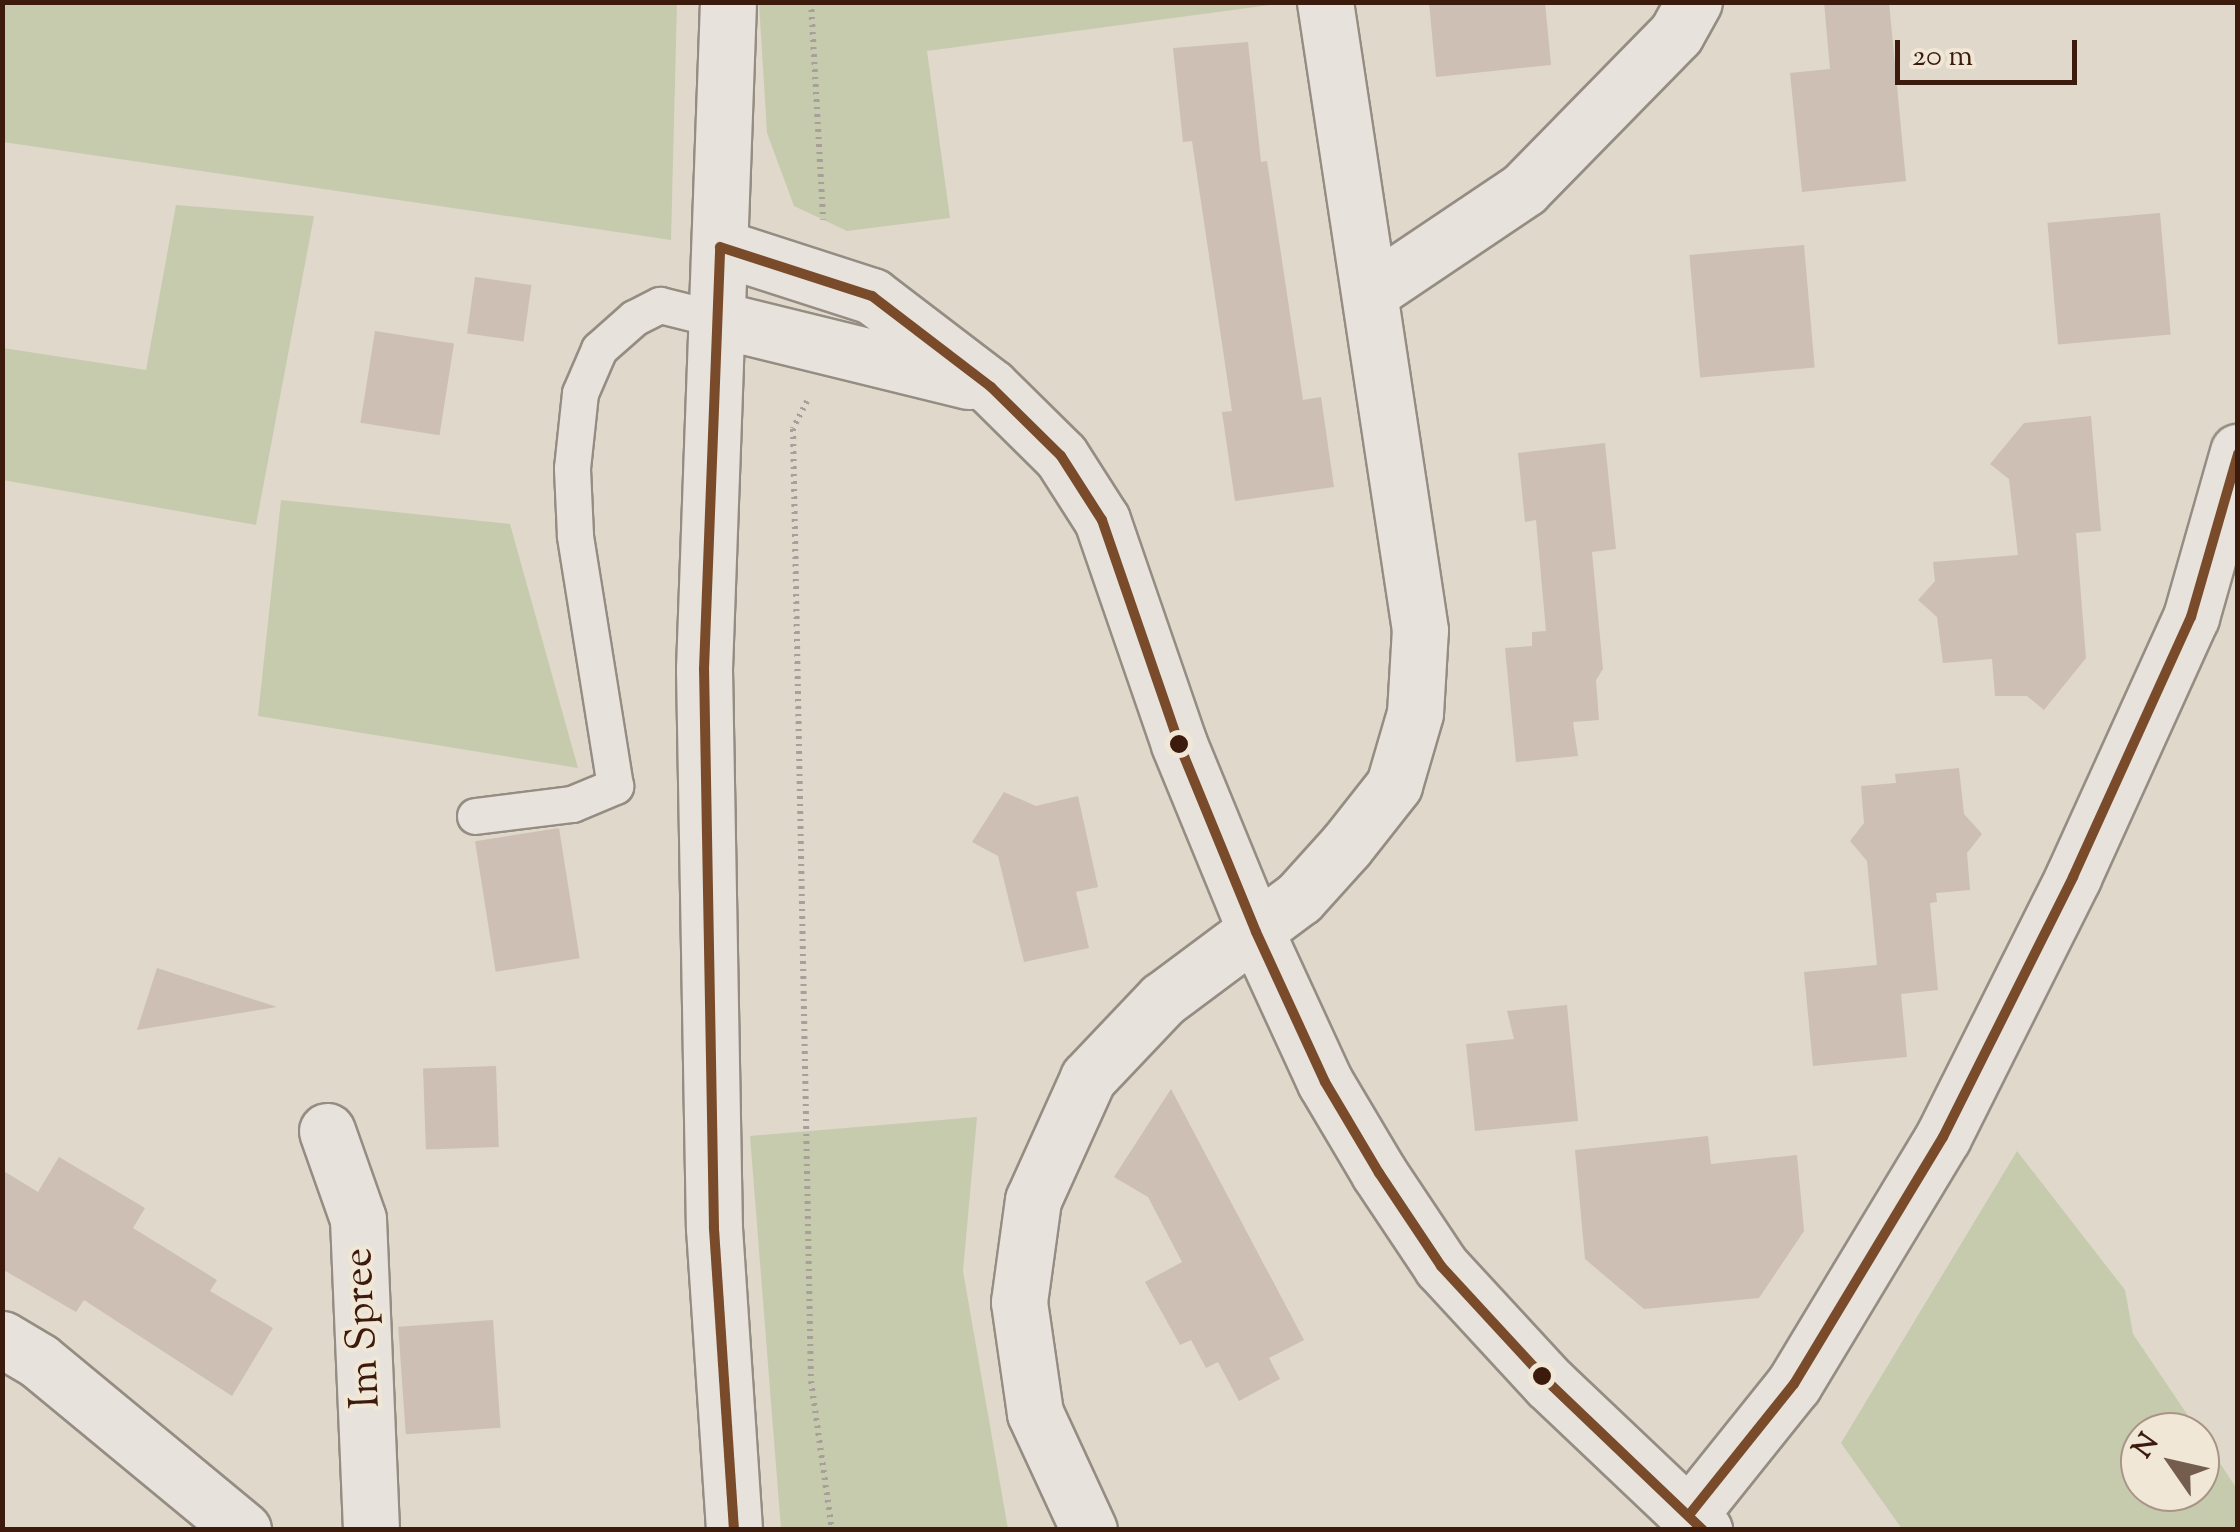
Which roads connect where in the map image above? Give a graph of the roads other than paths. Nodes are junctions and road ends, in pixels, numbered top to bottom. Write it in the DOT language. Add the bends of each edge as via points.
graph roads {
  1 [pos="728,2"];
  2 [pos="1325,2"];
  3 [pos="1694,2"];
  4 [pos="720,247"];
  5 [pos="1371,292"];
  6 [pos="716,319"];
  7 [pos="991,387"];
  8 [pos="2238,452"];
  9 [pos="475,816"];
  10 [pos="1256,932"];
  11 [pos="327,1131"];
  12 [pos="2,1339"];
  13 [pos="1696,1522"];
  14 [pos="243,1530"];
  15 [pos="371,1530"];
  16 [pos="734,1530"];
  17 [pos="1089,1530"];
  1 -- 4 [label="street"];
  2 -- 5 [label="street"];
  3 -- 5 [label="street" via="1676,34 1524,189"];
  4 -- 6 [label="street"];
  4 -- 7 [label="street" via="872,296"];
  5 -- 10 [label="street" via="1420,630 1415,712 1394,785 1299,898"];
  6 -- 7 [label="street"];
  6 -- 9 [label="lane" via="660,305 634,318 599,349 580,393 572,468 575,534 615,786 572,804"];
  6 -- 16 [label="street" via="704,689 714,1228"];
  7 -- 10 [label="street" via="1061,456 1102,520 1179,744"];
  8 -- 13 [label="street" via="2191,617 2073,878 1944,1137 1794,1384"];
  10 -- 13 [label="street" via="1325,1082 1442,1266 1550,1384"];
  10 -- 17 [label="street" via="1162,1000 1088,1078 1033,1200 1019,1302 1036,1412"];
  11 -- 15 [label="street, Im Spree" via="358,1219"];
  12 -- 14 [label="street" via="39,1361"];
}
